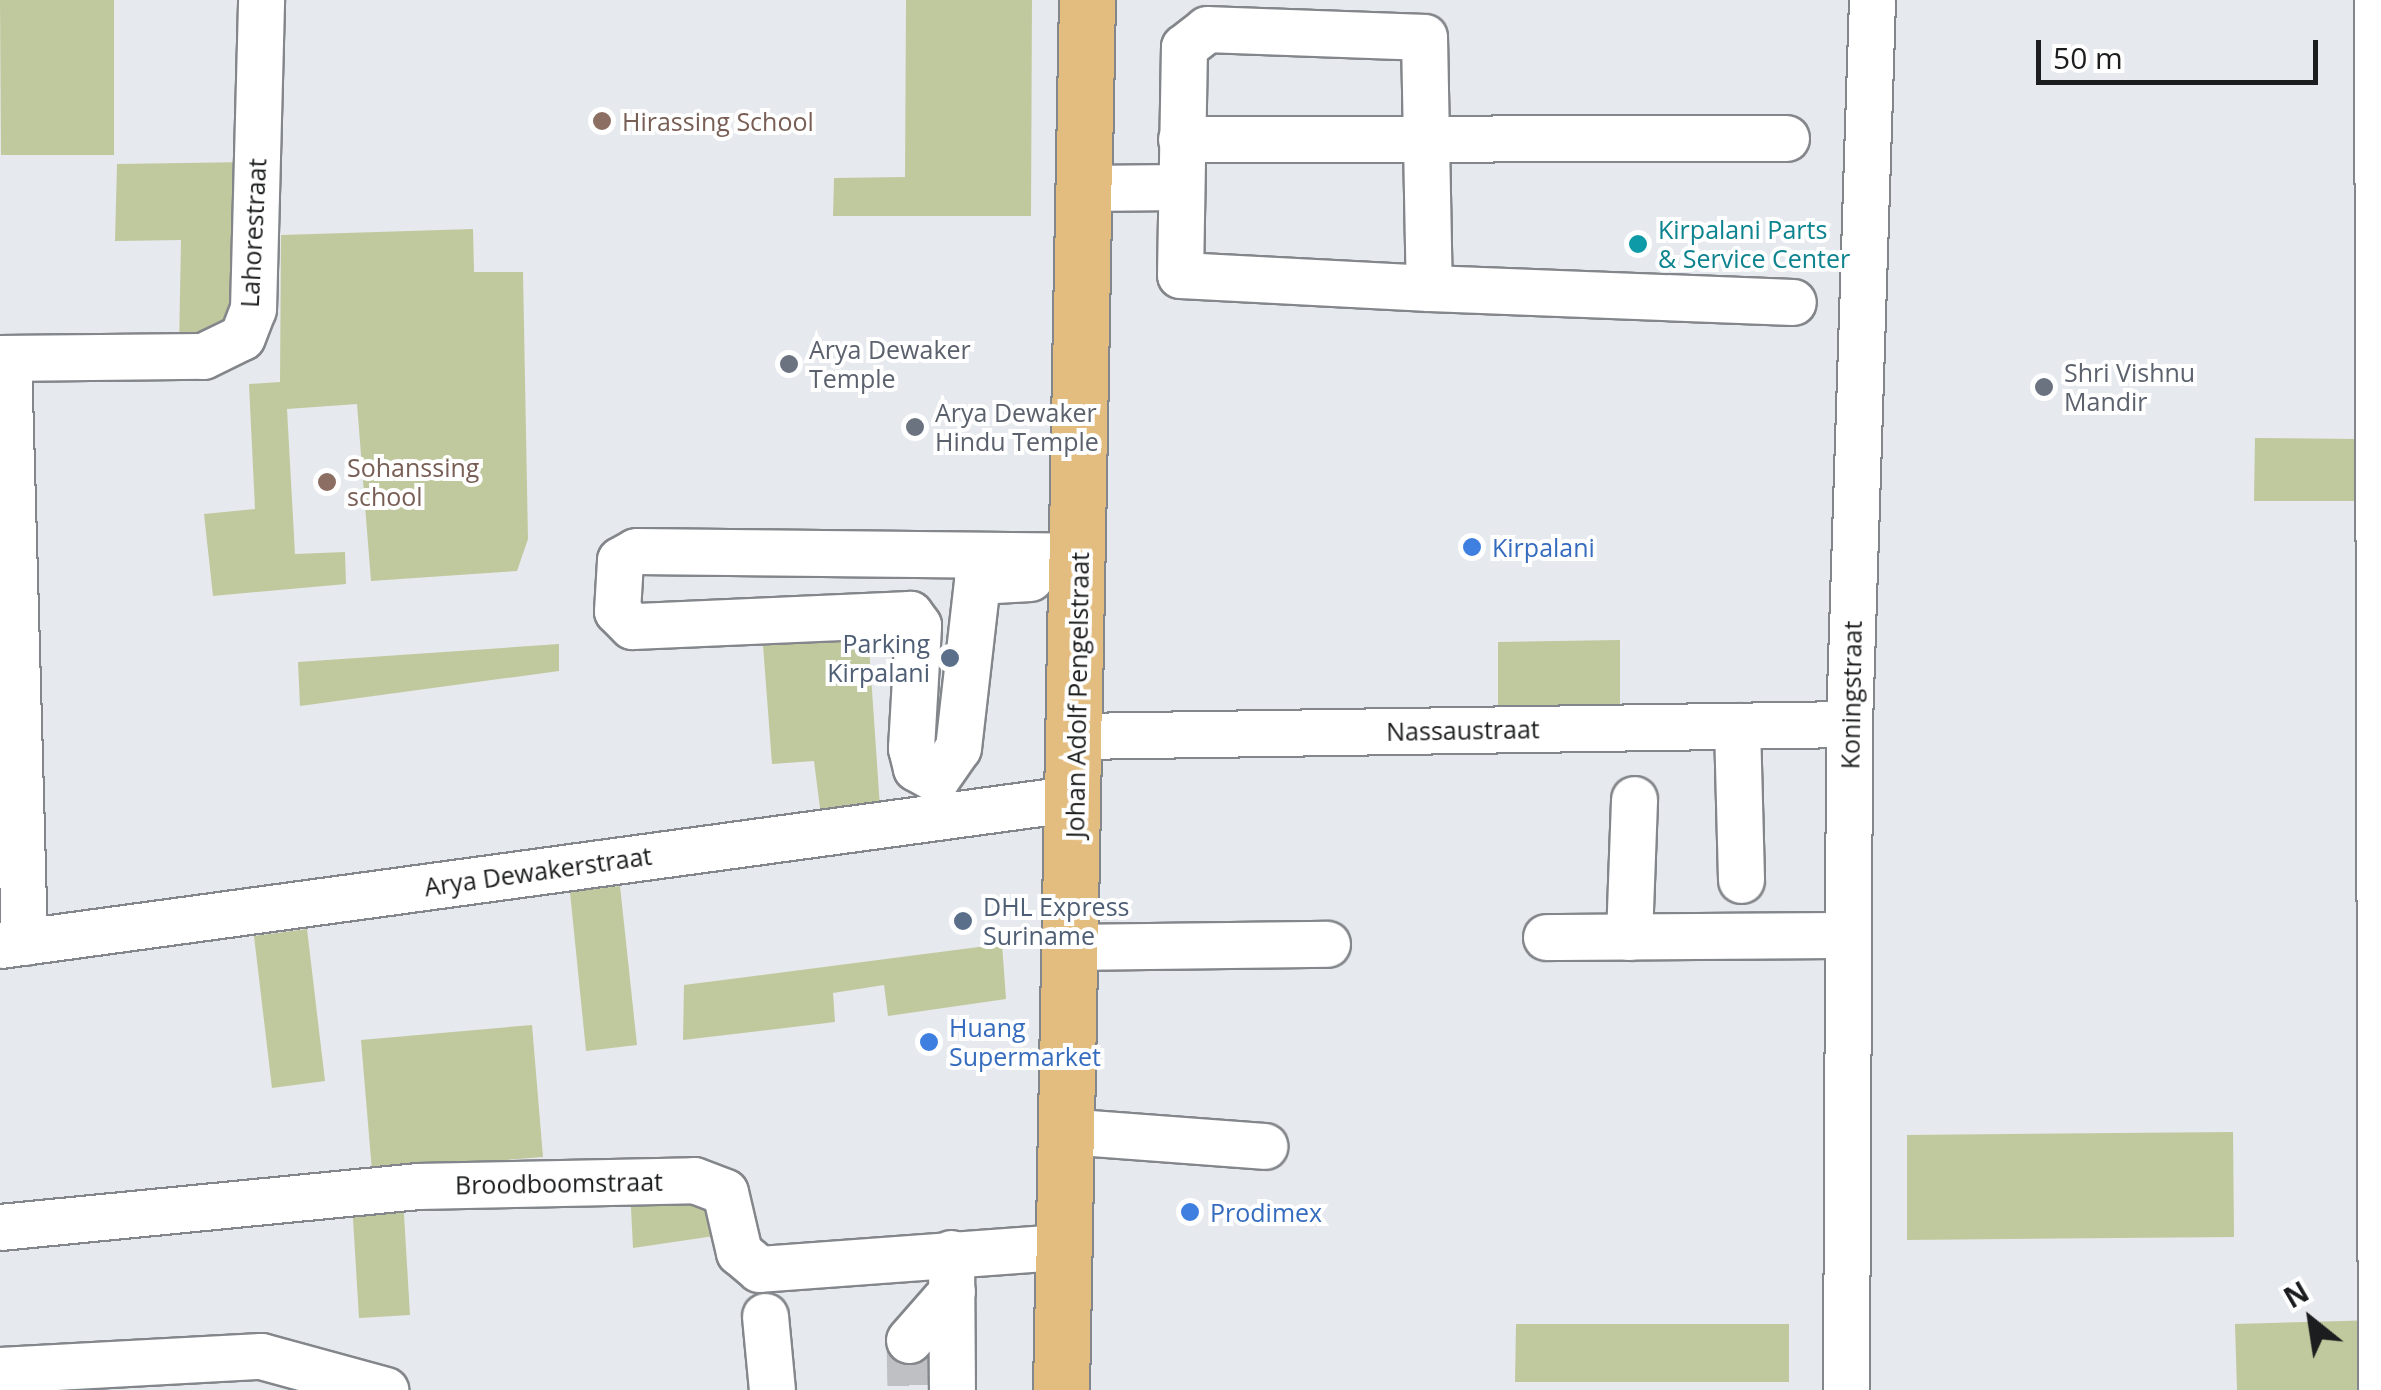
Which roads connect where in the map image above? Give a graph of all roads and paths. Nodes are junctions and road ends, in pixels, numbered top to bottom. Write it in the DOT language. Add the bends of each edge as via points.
graph roads {
  1 [pos="261,0"];
  2 [pos="1087,0"];
  3 [pos="1872,0"];
  4 [pos="2376,0"];
  5 [pos="1422,18"];
  6 [pos="1786,138"];
  7 [pos="1180,139"];
  8 [pos="1425,142"];
  9 [pos="1179,187"];
  10 [pos="1084,188"];
  11 [pos="1429,288"];
  12 [pos="1793,302"];
  13 [pos="4,358"];
  14 [pos="1079,568"];
  15 [pos="1849,724"];
  16 [pos="1738,726"];
  17 [pos="1077,736"];
  18 [pos="938,797"];
  19 [pos="1076,798"];
  20 [pos="1634,799"];
  21 [pos="1741,880"];
  22 [pos="1848,935"];
  23 [pos="1546,936"];
  24 [pos="1628,936"];
  25 [pos="12,944"];
  26 [pos="1327,944"];
  27 [pos="1071,947"];
  28 [pos="2380,969"];
  29 [pos="1066,1131"];
  30 [pos="1264,1146"];
  31 [pos="0,1227"];
  32 [pos="1062,1247"];
  33 [pos="952,1272"];
  34 [pos="764,1316"];
  35 [pos="910,1340"];
  36 [pos="0,1370"];
  37 [pos="275,1373"];
  38 [pos="385,1390"];
  39 [pos="772,1390"];
  40 [pos="952,1390"];
  41 [pos="1061,1390"];
  42 [pos="1846,1390"];
  43 [pos="2381,1390"];
  1 -- 13 [label="street, Lahorestraat" via="253,309 242,337 203,356"];
  2 -- 10 [label="main road, Johan Adolf Pengelstraat"];
  3 -- 15 [label="street, Koningstraat"];
  4 -- 28 [label="street"];
  5 -- 7 [label="street" via="1207,29 1184,47"];
  5 -- 8 [label="street"];
  6 -- 8 [label="street"];
  7 -- 8 [label="street"];
  7 -- 9 [label="street"];
  8 -- 11 [label="street"];
  9 -- 10 [label="street"];
  9 -- 11 [label="street" via="1178,272 1186,281"];
  10 -- 14 [label="main road, Johan Adolf Pengelstraat"];
  11 -- 12 [label="street"];
  13 -- 25 [label="street"];
  14 -- 17 [label="main road, Johan Adolf Pengelstraat"];
  14 -- 18 [label="street" via="978,579 958,748"];
  14 -- 18 [label="street" via="622,557 617,612 632,626 910,614 918,625 911,748 916,768"];
  15 -- 16 [label="street, Nassaustraat"];
  15 -- 22 [label="street, Koningstraat"];
  16 -- 17 [label="street, Nassaustraat"];
  16 -- 21 [label="street"];
  17 -- 19 [label="main road, Johan Adolf Pengelstraat"];
  18 -- 19 [label="street, Arya Dewakerstraat"];
  18 -- 25 [label="street, Arya Dewakerstraat"];
  19 -- 27 [label="main road, Johan Adolf Pengelstraat"];
  20 -- 24 [label="street"];
  22 -- 24 [label="street"];
  22 -- 42 [label="street, Koningstraat"];
  23 -- 24 [label="street"];
  26 -- 27 [label="street"];
  27 -- 29 [label="main road, Johan Adolf Pengelstraat"];
  28 -- 43 [label="street"];
  29 -- 30 [label="street"];
  29 -- 32 [label="main road, Johan Adolf Pengelstraat"];
  31 -- 33 [label="street, Broodboomstraat" via="417,1186 694,1180 725,1192 739,1252 759,1269"];
  32 -- 33 [label="street, Broodboomstraat"];
  32 -- 41 [label="main road, Johan Adolf Pengelstraat"];
  33 -- 35 [label="street"];
  33 -- 40 [label="street"];
  34 -- 39 [label="street"];
  36 -- 37 [label="street"];
  37 -- 38 [label="street"];
}
